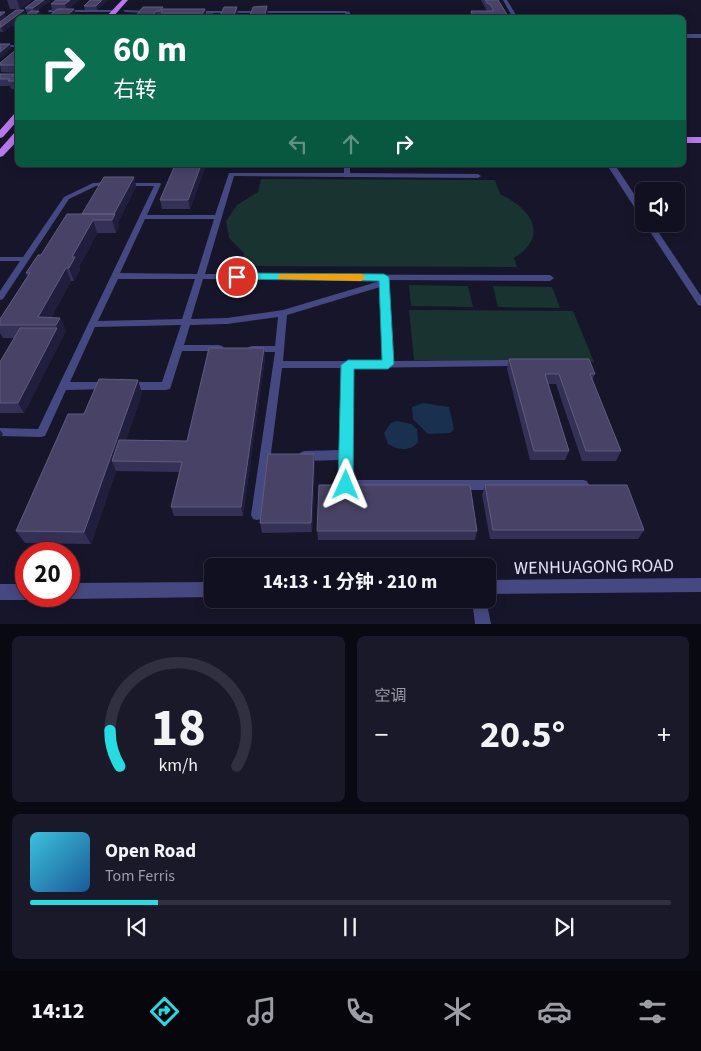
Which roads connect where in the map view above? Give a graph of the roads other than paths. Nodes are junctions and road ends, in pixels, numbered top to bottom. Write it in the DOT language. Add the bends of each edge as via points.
graph roads {
  1 [pos="125,0"];
  2 [pos="505,0"];
  3 [pos="130,6"];
  4 [pos="114,11"];
  5 [pos="153,12"];
  6 [pos="182,12"];
  7 [pos="122,14"];
  8 [pos="87,15"];
  9 [pos="111,15"];
  10 [pos="348,15"];
  11 [pos="514,15"];
  12 [pos="686,36"];
  13 [pos="701,36"];
  14 [pos="0,46"];
  15 [pos="15,46"];
  16 [pos="15,119"];
  17 [pos="686,132"];
  18 [pos="701,132"];
  19 [pos="1,135"];
  20 [pos="15,136"];
  21 [pos="15,137"];
  22 [pos="686,140"];
  23 [pos="701,140"];
  24 [pos="0,154"];
  25 [pos="347,167"];
  26 [pos="612,167"];
  27 [pos="346,175"];
  28 [pos="478,176"];
  29 [pos="635,202"];
  30 [pos="142,217"];
  31 [pos="218,217"];
  32 [pos="654,232"];
  33 [pos="0,259"];
  34 [pos="25,259"];
  35 [pos="114,276"];
  36 [pos="200,276"];
  37 [pos="550,278"];
  38 [pos="384,280"];
  39 [pos="1,295"];
  40 [pos="701,303"];
  41 [pos="283,313"];
  42 [pos="92,324"];
  43 [pos="185,324"];
  44 [pos="178,348"];
  45 [pos="224,348"];
  46 [pos="242,349"];
  47 [pos="279,349"];
  48 [pos="528,363"];
  49 [pos="388,364"];
  50 [pos="348,365"];
  51 [pos="278,366"];
  52 [pos="63,386"];
  53 [pos="0,432"];
  54 [pos="346,455"];
  55 [pos="292,456"];
  56 [pos="596,485"];
  57 [pos="257,515"];
  58 [pos="701,585"];
  59 [pos="496,587"];
  60 [pos="204,590"];
  61 [pos="80,591"];
  62 [pos="0,592"];
  63 [pos="15,592"];
  64 [pos="480,608"];
  65 [pos="483,624"];
  1 -- 4 [label="main road"];
  2 -- 11 [label="street"];
  3 -- 7 [label="main road"];
  4 -- 8 [label="lane" via="48,13"];
  4 -- 9 [label="main road"];
  5 -- 7 [label="street"];
  6 -- 10 [label="street" via="345,12"];
  12 -- 13 [label="street"];
  14 -- 15 [label="lane"];
  16 -- 19 [label="main road"];
  17 -- 18 [label="main road"];
  19 -- 20 [label="main road"];
  21 -- 24 [label="main road"];
  22 -- 23 [label="main road"];
  25 -- 27 [label="lane"];
  26 -- 29 [label="street"];
  27 -- 28 [label="lane"];
  27 -- 31 [label="lane" via="231,174"];
  30 -- 31 [label="lane"];
  30 -- 34 [label="lane" via="158,184 95,184 66,198"];
  30 -- 35 [label="lane"];
  31 -- 36 [label="lane"];
  32 -- 40 [label="street"];
  33 -- 34 [label="lane"];
  34 -- 39 [label="lane"];
  35 -- 36 [label="lane"];
  35 -- 42 [label="lane"];
  36 -- 38 [label="lane"];
  36 -- 43 [label="lane"];
  37 -- 38 [label="lane"];
  38 -- 41 [label="lane"];
  38 -- 49 [label="lane"];
  41 -- 43 [label="lane"];
  41 -- 47 [label="lane"];
  42 -- 43 [label="lane"];
  42 -- 52 [label="lane"];
  43 -- 44 [label="lane"];
  44 -- 45 [label="lane"];
  44 -- 52 [label="lane" via="166,386"];
  46 -- 47 [label="lane"];
  47 -- 51 [label="lane"];
  48 -- 49 [label="lane"];
  49 -- 50 [label="lane"];
  50 -- 51 [label="lane"];
  50 -- 54 [label="lane"];
  51 -- 57 [label="lane" via="270,456"];
  52 -- 53 [label="lane" via="41,433"];
  54 -- 55 [label="lane"];
  54 -- 56 [label="lane" via="346,485"];
  58 -- 59 [label="street, WENHUAGONG ROAD"];
  60 -- 61 [label="street"];
  62 -- 63 [label="street"];
  64 -- 65 [label="street"];
}
